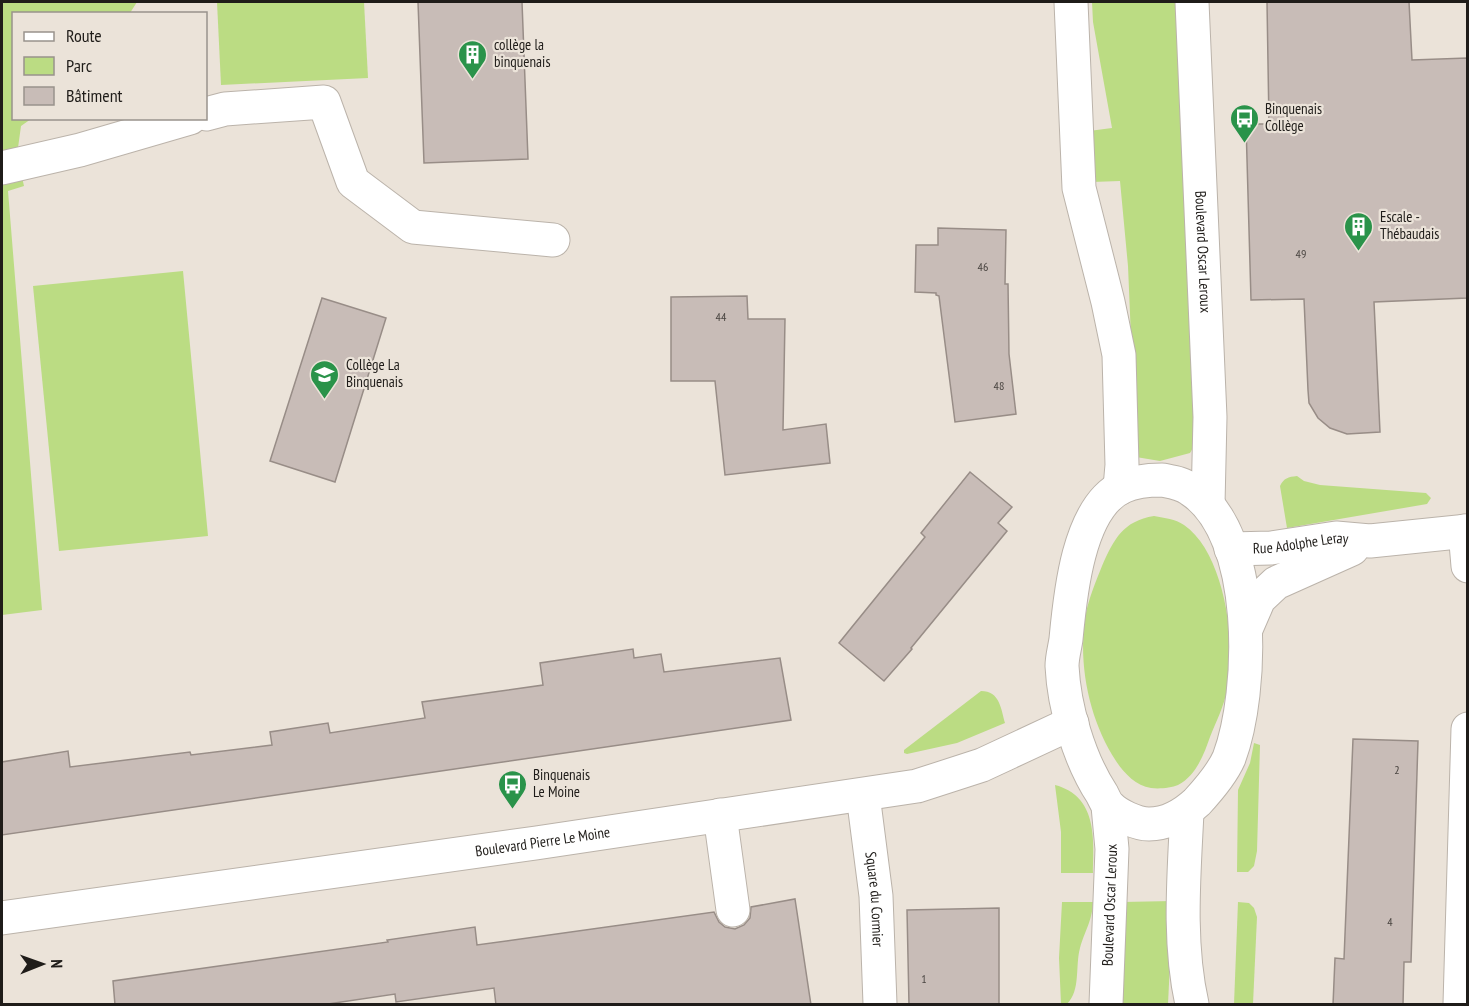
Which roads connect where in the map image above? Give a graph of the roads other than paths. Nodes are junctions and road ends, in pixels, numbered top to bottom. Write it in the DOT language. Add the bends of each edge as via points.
graph roads {
  1 [pos="1071,2"];
  2 [pos="1192,2"];
  3 [pos="207,114"];
  4 [pos="183,120"];
  5 [pos="2,168"];
  6 [pos="553,240"];
  7 [pos="1120,488"];
  8 [pos="1208,504"];
  9 [pos="1466,531"];
  10 [pos="1370,541"];
  11 [pos="1232,549"];
  12 [pos="1467,566"];
  13 [pos="1246,629"];
  14 [pos="1072,723"];
  15 [pos="1467,729"];
  16 [pos="863,795"];
  17 [pos="1108,806"];
  18 [pos="1187,812"];
  19 [pos="720,815"];
  20 [pos="733,910"];
  21 [pos="2,918"];
  22 [pos="880,1005"];
  23 [pos="1106,1005"];
  24 [pos="1191,1005"];
  25 [pos="1460,1005"];
  1 -- 7 [label="street" via="1078,188 1119,355"];
  2 -- 8 [label="street, Boulevard Oscar Leroux" via="1210,417"];
  3 -- 6 [label="street" via="324,102 354,182 413,227"];
  4 -- 5 [label="street"];
  7 -- 8 [label="street" via="1140,481 1179,483"];
  7 -- 14 [label="street" via="1092,520 1070,590 1062,664"];
  8 -- 11 [label="street"];
  9 -- 10 [label="street, Rue Adolphe Leray"];
  9 -- 12 [label="street"];
  10 -- 11 [label="street, Rue Adolphe Leray" via="1336,538 1271,548"];
  10 -- 13 [label="street, Rue Adolphe Leray" via="1276,582 1259,599"];
  11 -- 13 [label="street"];
  13 -- 18 [label="street" via="1239,723 1228,760 1209,790"];
  14 -- 16 [label="street, Boulevard Pierre Le Moine" via="960,773 917,786"];
  14 -- 17 [label="street" via="1089,771"];
  15 -- 25 [label="street"];
  16 -- 19 [label="street, Boulevard Pierre Le Moine"];
  16 -- 22 [label="street, Square du Cormier" via="876,896"];
  17 -- 18 [label="street" via="1129,819 1148,824"];
  17 -- 23 [label="street, Boulevard Oscar Leroux" via="1112,849"];
  18 -- 24 [label="street" via="1183,890"];
  19 -- 20 [label="street"];
  19 -- 21 [label="street, Boulevard Pierre Le Moine"];
}
